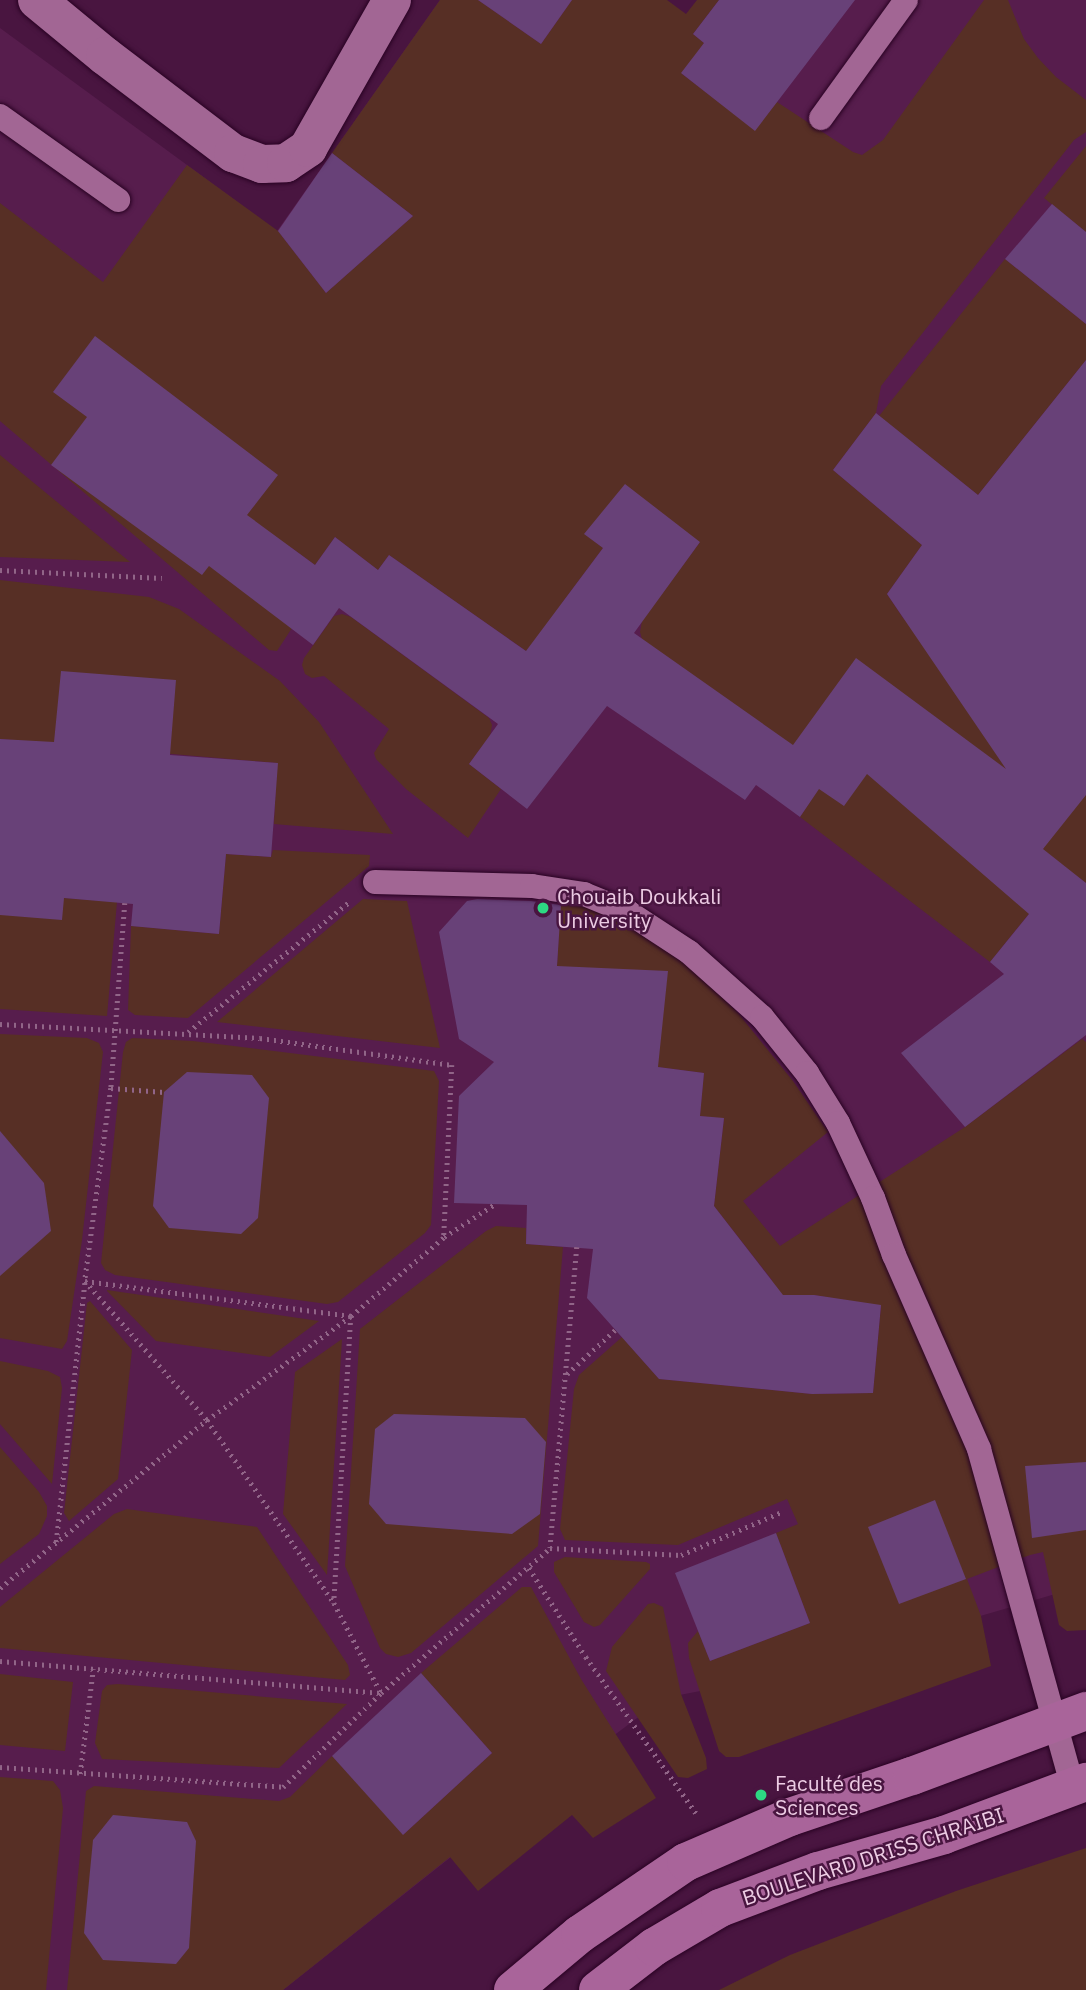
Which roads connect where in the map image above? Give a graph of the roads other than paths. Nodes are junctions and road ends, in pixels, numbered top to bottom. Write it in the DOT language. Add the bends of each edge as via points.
graph roads {
  1 [pos="37,0"];
  2 [pos="392,0"];
  3 [pos="906,0"];
  4 [pos="0,116"];
  5 [pos="821,118"];
  6 [pos="118,200"];
  7 [pos="375,882"];
  8 [pos="1071,1716"];
  9 [pos="1079,1785"];
  10 [pos="513,1990"];
  11 [pos="598,1990"];
  1 -- 2 [label="street" via="233,153 261,164 286,163 308,148"];
  3 -- 5 [label="lane"];
  4 -- 6 [label="lane"];
  7 -- 8 [label="lane" via="532,886 584,894 628,912 689,953 762,1017 807,1073 838,1124 873,1198 979,1449"];
  8 -- 9 [label="lane"];
  8 -- 10 [label="main road" via="790,1817 686,1862 580,1934"];
  9 -- 11 [label="main road, BOULEVARD DRISS CHRAIBI" via="944,1835 818,1871 720,1908 654,1947"];
}
